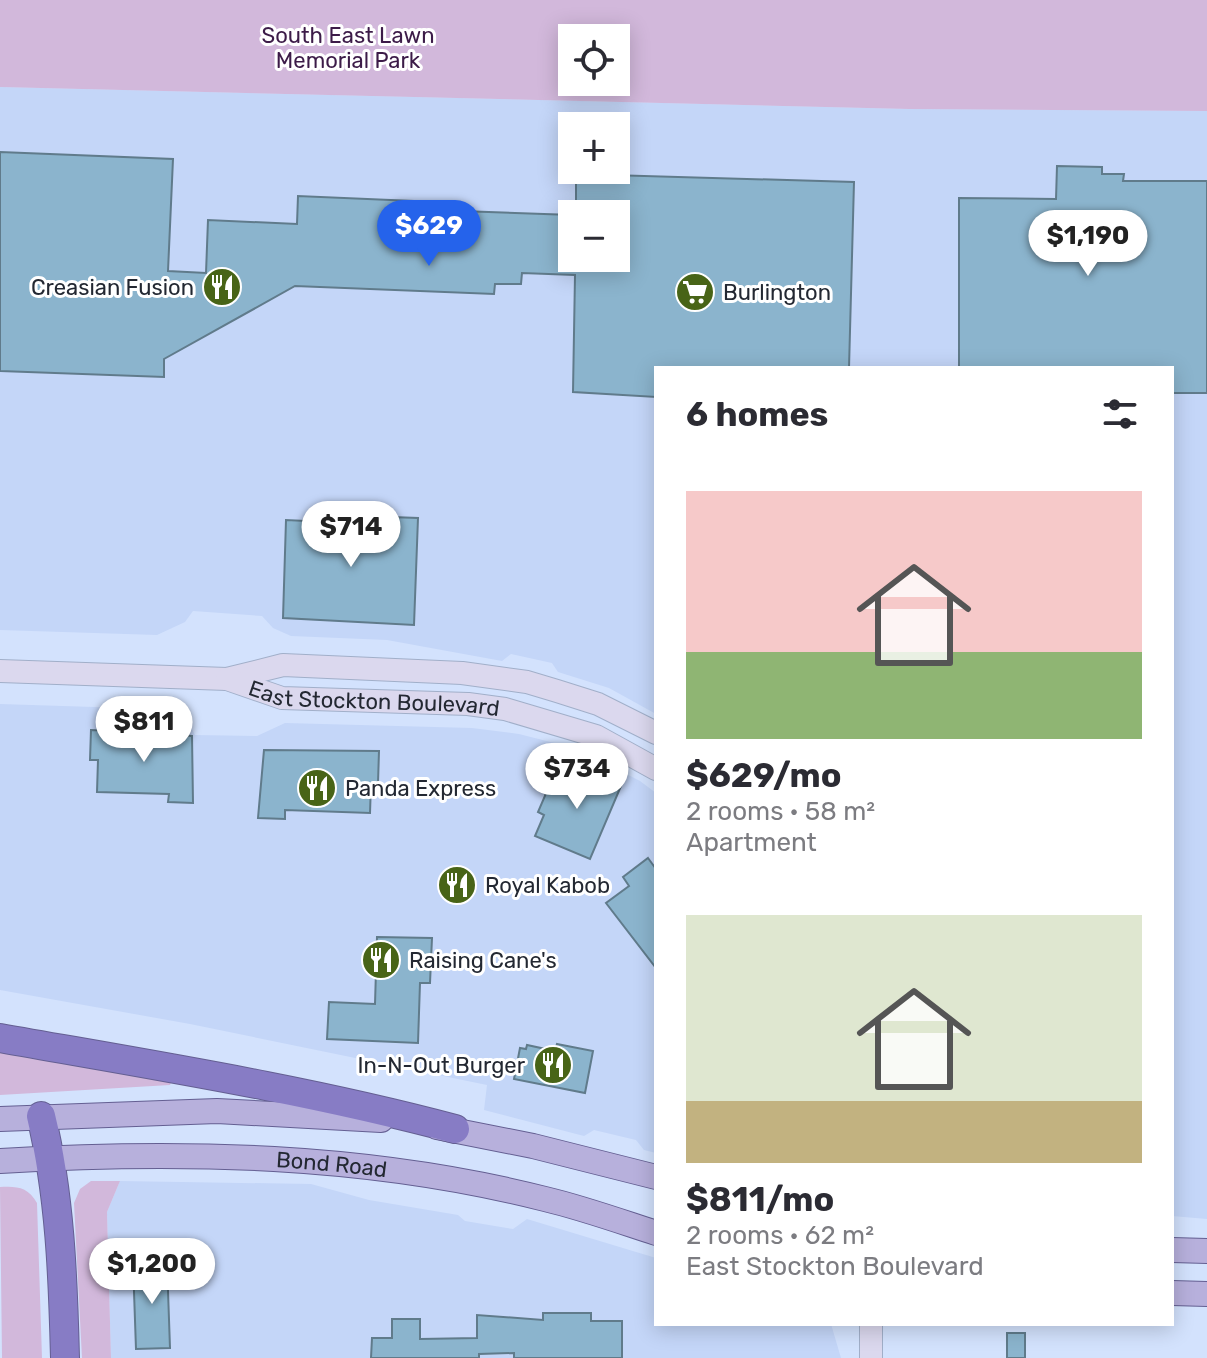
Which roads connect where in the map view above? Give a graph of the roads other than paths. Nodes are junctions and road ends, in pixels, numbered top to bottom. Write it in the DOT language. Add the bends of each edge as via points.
graph roads {
  1 [pos="0,671"];
  2 [pos="227,679"];
  3 [pos="654,732"];
  4 [pos="654,768"];
  5 [pos="0,1038"];
  6 [pos="41,1116"];
  7 [pos="0,1119"];
  8 [pos="455,1129"];
  9 [pos="51,1158"];
  10 [pos="0,1161"];
  11 [pos="654,1177"];
  12 [pos="654,1232"];
  13 [pos="1174,1250"];
  14 [pos="1207,1251"];
  15 [pos="1174,1293"];
  16 [pos="1207,1294"];
  17 [pos="871,1326"];
  18 [pos="65,1358"];
  19 [pos="871,1358"];
  1 -- 2 [label="street, East Stockton Boulevard"];
  2 -- 3 [label="street, East Stockton Boulevard" via="283,665 495,676 598,704"];
  2 -- 4 [label="street, East Stockton Boulevard" via="282,698 505,709 596,736"];
  5 -- 8 [label="highway" via="316,1096"];
  6 -- 7 [label="main road"];
  6 -- 8 [label="main road" via="301,1113"];
  6 -- 9 [label="highway"];
  8 -- 11 [label="main road"];
  9 -- 10 [label="main road, Bond Road"];
  9 -- 12 [label="main road, Bond Road" via="208,1156 373,1167 545,1199"];
  9 -- 18 [label="highway"];
  13 -- 14 [label="main road"];
  15 -- 16 [label="main road"];
  17 -- 19 [label="street"];
}
